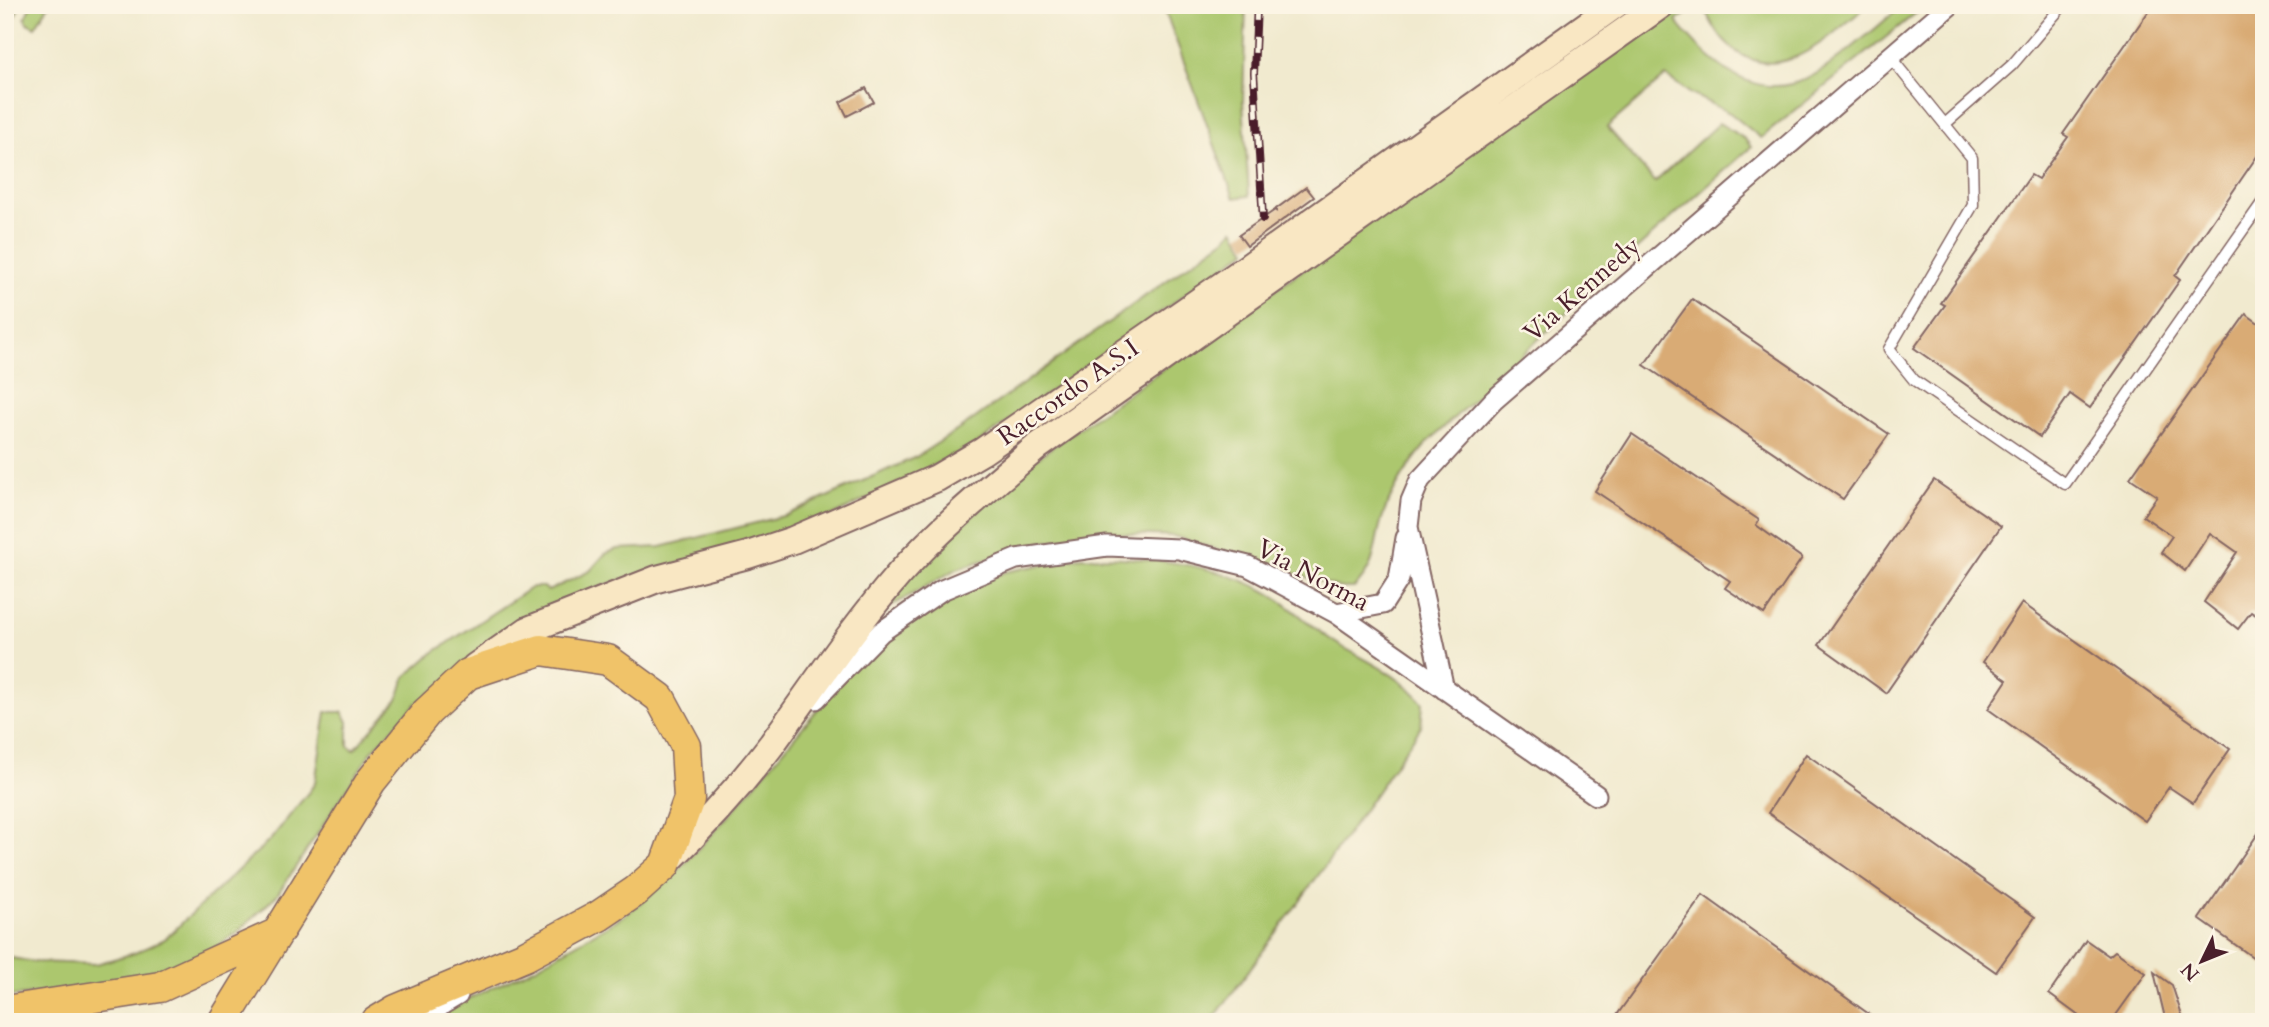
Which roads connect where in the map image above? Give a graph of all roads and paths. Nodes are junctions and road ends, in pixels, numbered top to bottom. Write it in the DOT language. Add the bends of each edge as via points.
graph roads {
  1 [pos="1615,5"];
  2 [pos="1661,5"];
  3 [pos="1950,5"];
  4 [pos="2063,5"];
  5 [pos="1891,58"];
  6 [pos="1944,124"];
  7 [pos="2264,200"];
  8 [pos="1408,527"];
  9 [pos="1336,613"];
  10 [pos="468,674"];
  11 [pos="1444,689"];
  12 [pos="771,745"];
  13 [pos="1596,795"];
  14 [pos="665,865"];
  15 [pos="276,934"];
  16 [pos="525,956"];
  17 [pos="5,1011"];
  18 [pos="223,1022"];
  19 [pos="376,1022"];
  20 [pos="422,1022"];
  1 -- 10 [label="street, Raccordo A.S.I" via="1244,270 937,478 793,540 657,579 528,630"];
  2 -- 12 [label="street, Raccordo A.S.I" via="1037,447 902,571 844,641"];
  3 -- 5 [label="street, Via Kennedy"];
  4 -- 6 [label="lane" via="2012,65"];
  5 -- 6 [label="lane"];
  5 -- 8 [label="street, Via Kennedy" via="1494,400 1420,480 1410,501"];
  6 -- 7 [label="lane" via="1972,158 1973,205 1889,349 1914,380 2066,484"];
  8 -- 9 [label="street" via="1399,579 1383,604"];
  8 -- 11 [label="street, Via Kennedy"];
  9 -- 11 [label="street, Via Norma"];
  9 -- 12 [label="street, Via Norma" via="1248,566 1179,549 1107,546 1016,559 942,590 881,632"];
  10 -- 14 [label="main road" via="541,650 608,660 660,698 686,746 689,799"];
  10 -- 15 [label="main road" via="427,712 371,781"];
  11 -- 13 [label="street, Via Norma"];
  12 -- 14 [label="street, Raccordo A.S.I" via="707,823"];
  14 -- 16 [label="main road" via="608,910"];
  15 -- 17 [label="main road" via="160,987"];
  15 -- 18 [label="main road"];
  16 -- 19 [label="main road"];
  16 -- 20 [label="street" via="443,1004"];
}
